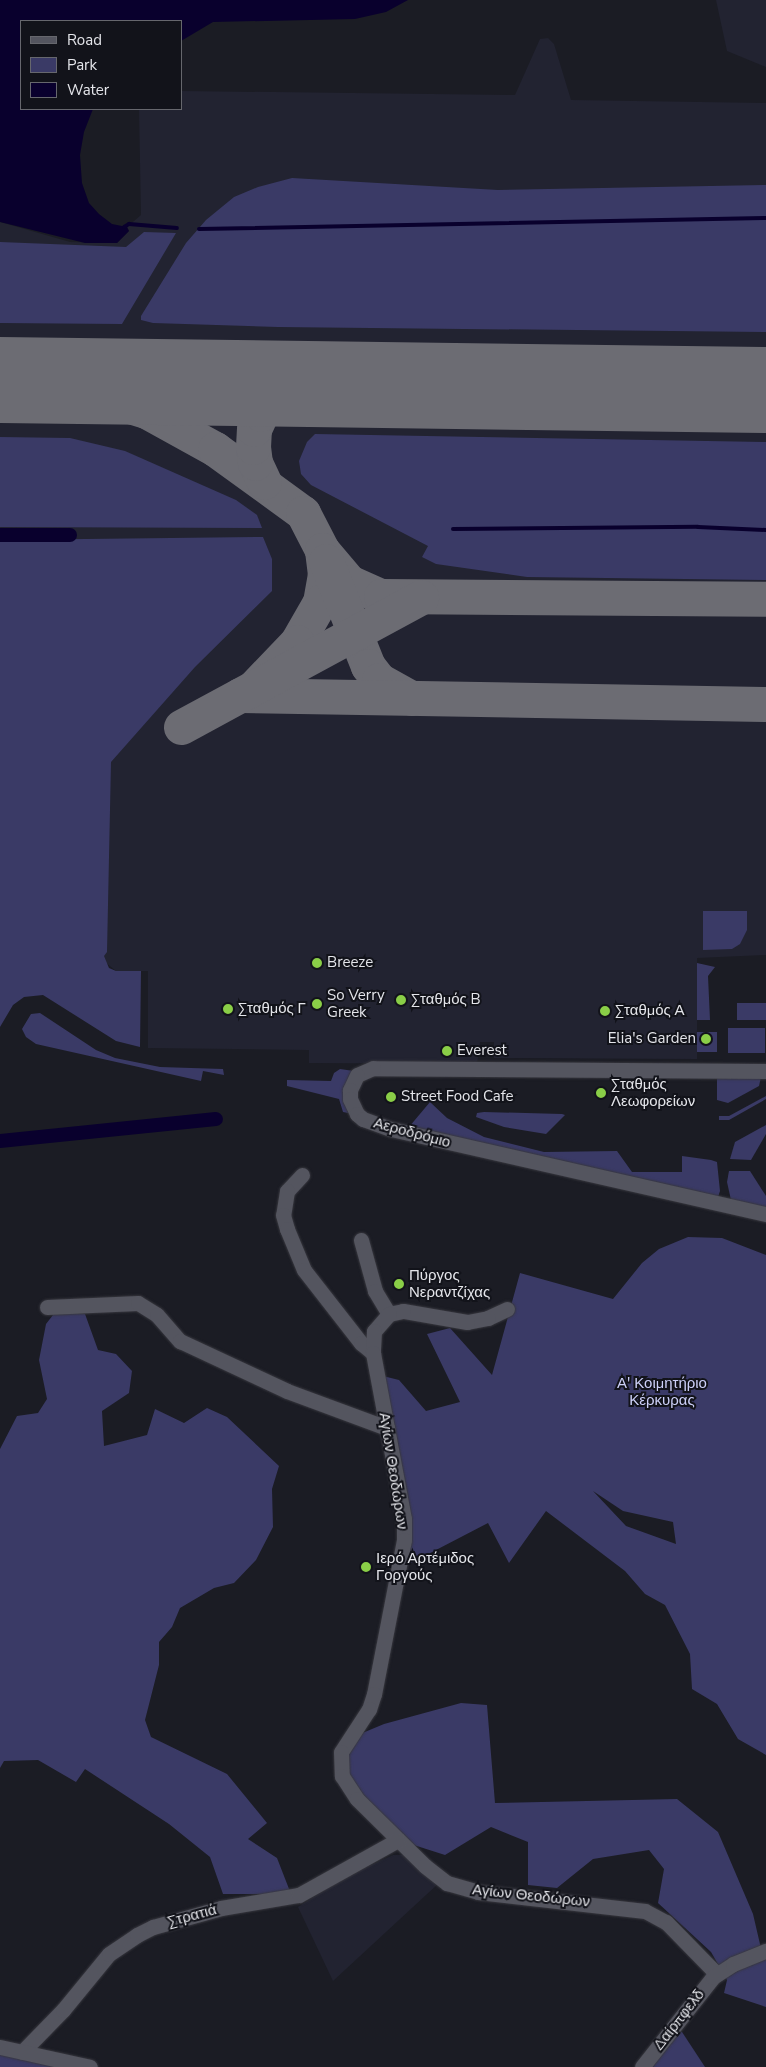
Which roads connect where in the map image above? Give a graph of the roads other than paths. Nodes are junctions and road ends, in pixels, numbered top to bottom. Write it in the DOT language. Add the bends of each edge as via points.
graph roads {
  1 [pos="766,1070"];
  2 [pos="302,1175"];
  3 [pos="766,1214"];
  4 [pos="361,1240"];
  5 [pos="47,1307"];
  6 [pos="507,1309"];
  7 [pos="389,1314"];
  8 [pos="373,1353"];
  9 [pos="387,1428"];
  10 [pos="398,1840"];
  11 [pos="766,1951"];
  12 [pos="717,1974"];
  13 [pos="0,2047"];
  14 [pos="22,2052"];
  15 [pos="90,2067"];
  16 [pos="642,2067"];
  1 -- 3 [label="street, Αεροδρόμιο" via="373,1068 362,1070 350,1090 356,1114 391,1129"];
  2 -- 8 [label="street" via="287,1191 283,1215 286,1229 304,1270 361,1343"];
  4 -- 7 [label="street" via="375,1291"];
  5 -- 9 [label="street" via="138,1303 157,1315 180,1341 287,1391"];
  6 -- 7 [label="street" via="488,1318 467,1322 403,1311"];
  7 -- 8 [label="street, Αγίων Θεοδώρων" via="374,1331"];
  8 -- 9 [label="street, Αγίων Θεοδώρων"];
  9 -- 10 [label="street, Αγίων Θεοδώρων" via="404,1519 404,1540 374,1694 369,1709 341,1752 340,1764 347,1786"];
  10 -- 12 [label="street, Αγίων Θεοδώρων" via="437,1876 461,1888 620,1906 652,1913 676,1931"];
  10 -- 14 [label="street, Στρατιά" via="299,1895 222,1908 161,1924 137,1935 109,1954 63,2010"];
  11 -- 12 [label="street"];
  12 -- 16 [label="street, Δαίρπφελδ"];
  13 -- 14 [label="street"];
  14 -- 15 [label="street"];
}
